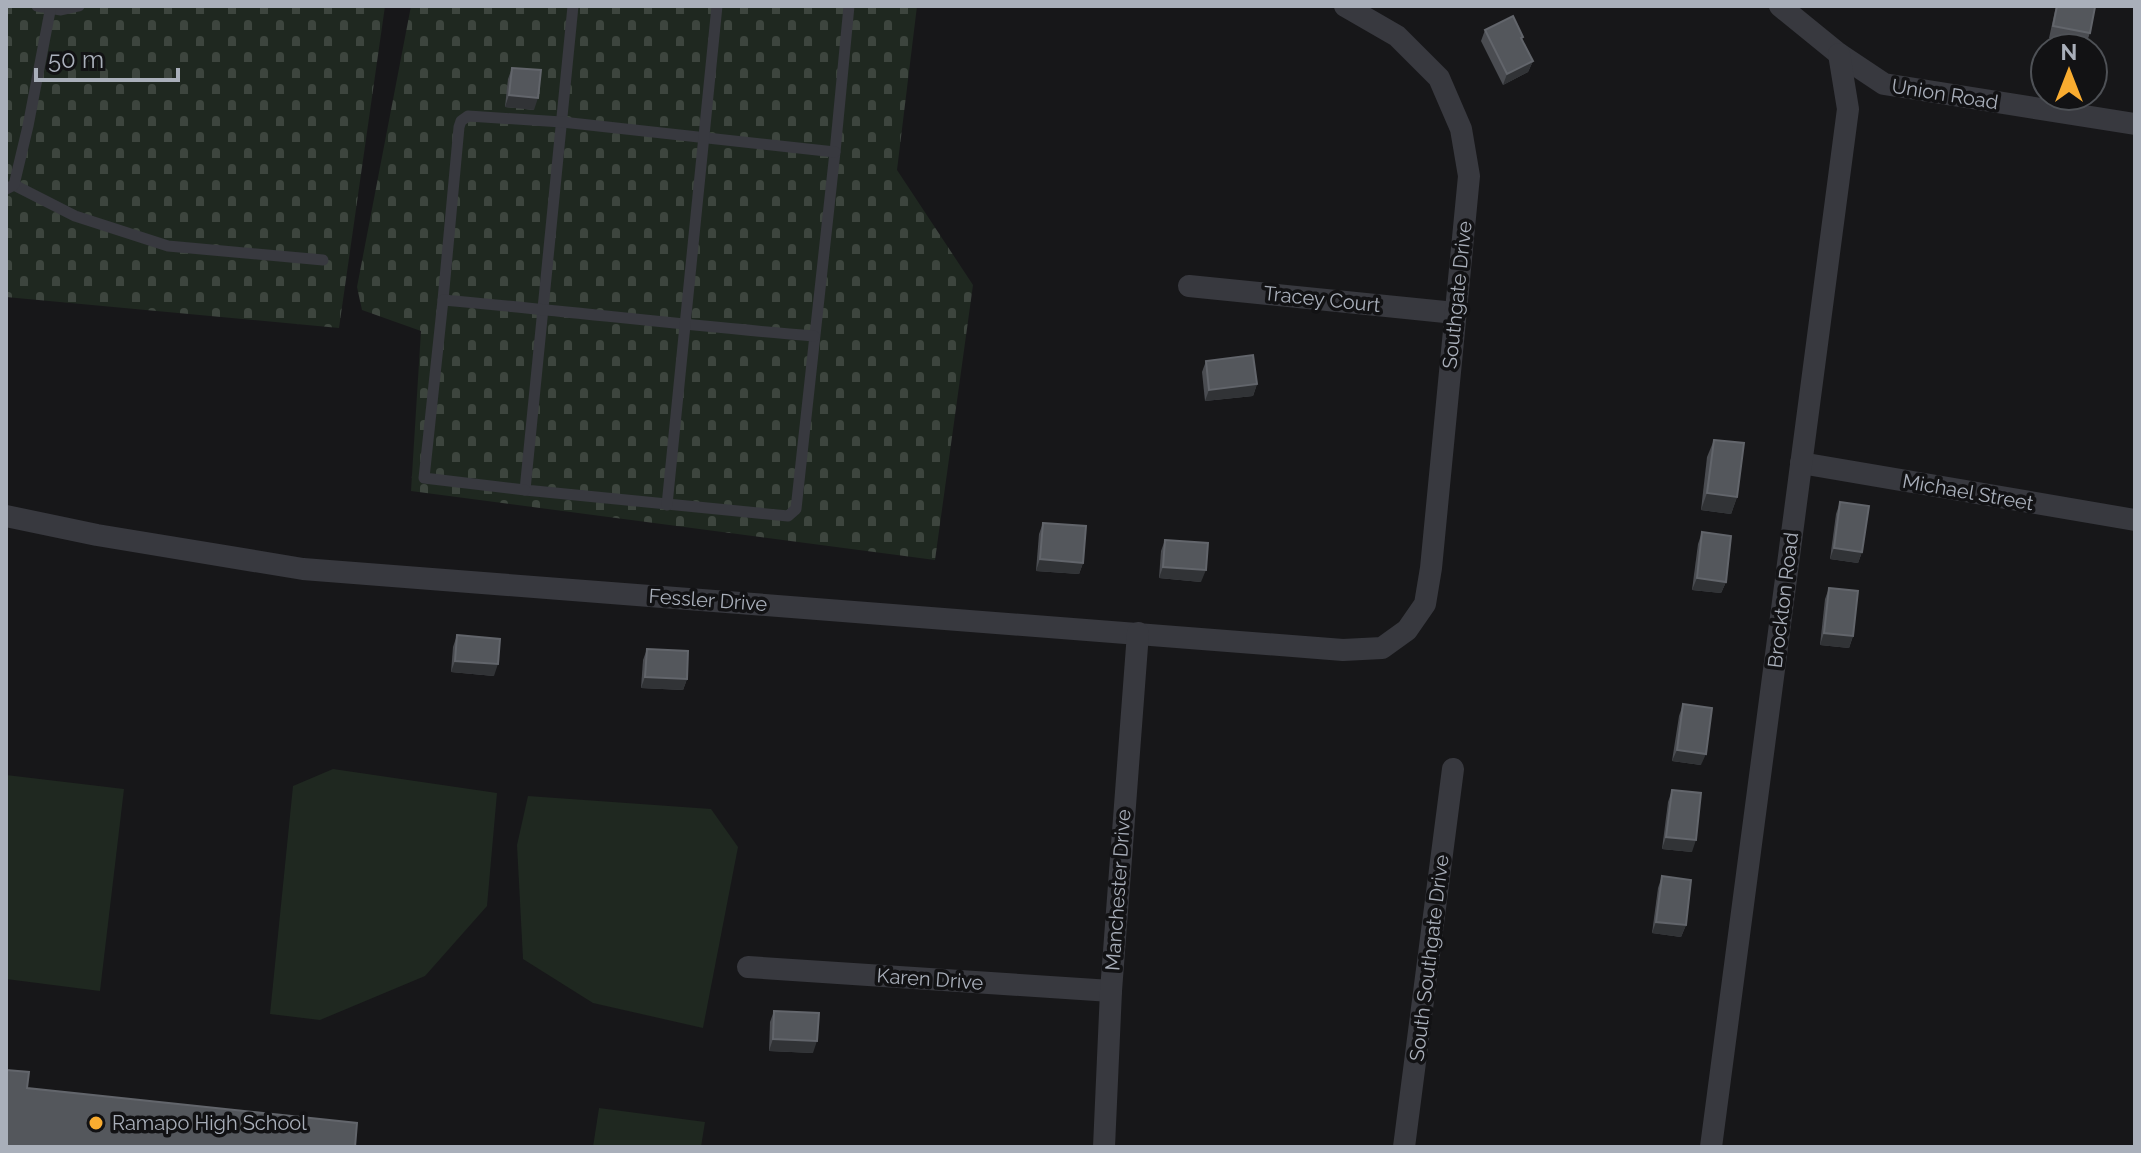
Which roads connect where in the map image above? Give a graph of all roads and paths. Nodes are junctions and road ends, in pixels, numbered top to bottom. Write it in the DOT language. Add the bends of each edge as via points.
graph roads {
  1 [pos="37,6"];
  2 [pos="79,6"];
  3 [pos="573,6"];
  4 [pos="717,6"];
  5 [pos="849,6"];
  6 [pos="1345,6"];
  7 [pos="1780,6"];
  8 [pos="51,7"];
  9 [pos="1839,54"];
  10 [pos="562,122"];
  11 [pos="2135,124"];
  12 [pos="704,138"];
  13 [pos="835,152"];
  14 [pos="10,187"];
  15 [pos="323,260"];
  16 [pos="1189,286"];
  17 [pos="443,300"];
  18 [pos="543,309"];
  19 [pos="1455,313"];
  20 [pos="685,326"];
  21 [pos="814,336"];
  22 [pos="1801,463"];
  23 [pos="525,490"];
  24 [pos="667,505"];
  25 [pos="6,516"];
  26 [pos="2135,520"];
  27 [pos="1407,630"];
  28 [pos="1138,633"];
  29 [pos="1453,769"];
  30 [pos="748,967"];
  31 [pos="1111,991"];
  32 [pos="1104,1147"];
  33 [pos="1404,1147"];
  34 [pos="1711,1147"];
  1 -- 8 [label="lane"];
  2 -- 8 [label="lane"];
  3 -- 10 [label="lane"];
  4 -- 12 [label="lane"];
  5 -- 13 [label="lane"];
  6 -- 19 [label="street, Southgate Drive" via="1397,36 1439,78 1461,129 1469,176"];
  7 -- 9 [label="street, Union Road"];
  8 -- 14 [label="lane" via="28,126"];
  9 -- 11 [label="street, Union Road" via="1884,84"];
  9 -- 22 [label="street, Brockton Road" via="1848,109"];
  10 -- 12 [label="lane"];
  10 -- 17 [label="lane" via="468,116 461,121"];
  10 -- 18 [label="lane"];
  12 -- 13 [label="lane"];
  12 -- 20 [label="lane"];
  13 -- 21 [label="lane"];
  14 -- 15 [label="lane" via="75,216 168,246"];
  16 -- 19 [label="street, Tracey Court"];
  17 -- 18 [label="lane"];
  17 -- 23 [label="lane" via="424,478"];
  18 -- 20 [label="lane"];
  18 -- 23 [label="lane"];
  19 -- 27 [label="street, Southgate Drive" via="1427,592"];
  20 -- 21 [label="lane"];
  20 -- 24 [label="lane"];
  21 -- 24 [label="lane" via="796,509 788,516"];
  22 -- 26 [label="street, Michael Street"];
  22 -- 34 [label="street, Brockton Road"];
  23 -- 24 [label="lane"];
  25 -- 28 [label="street, Fessler Drive" via="303,569"];
  27 -- 28 [label="street, Fessler Drive" via="1382,648 1343,650"];
  28 -- 31 [label="street, Manchester Drive"];
  29 -- 33 [label="street, South Southgate Drive"];
  30 -- 31 [label="street, Karen Drive"];
  31 -- 32 [label="street, Manchester Drive"];
}
